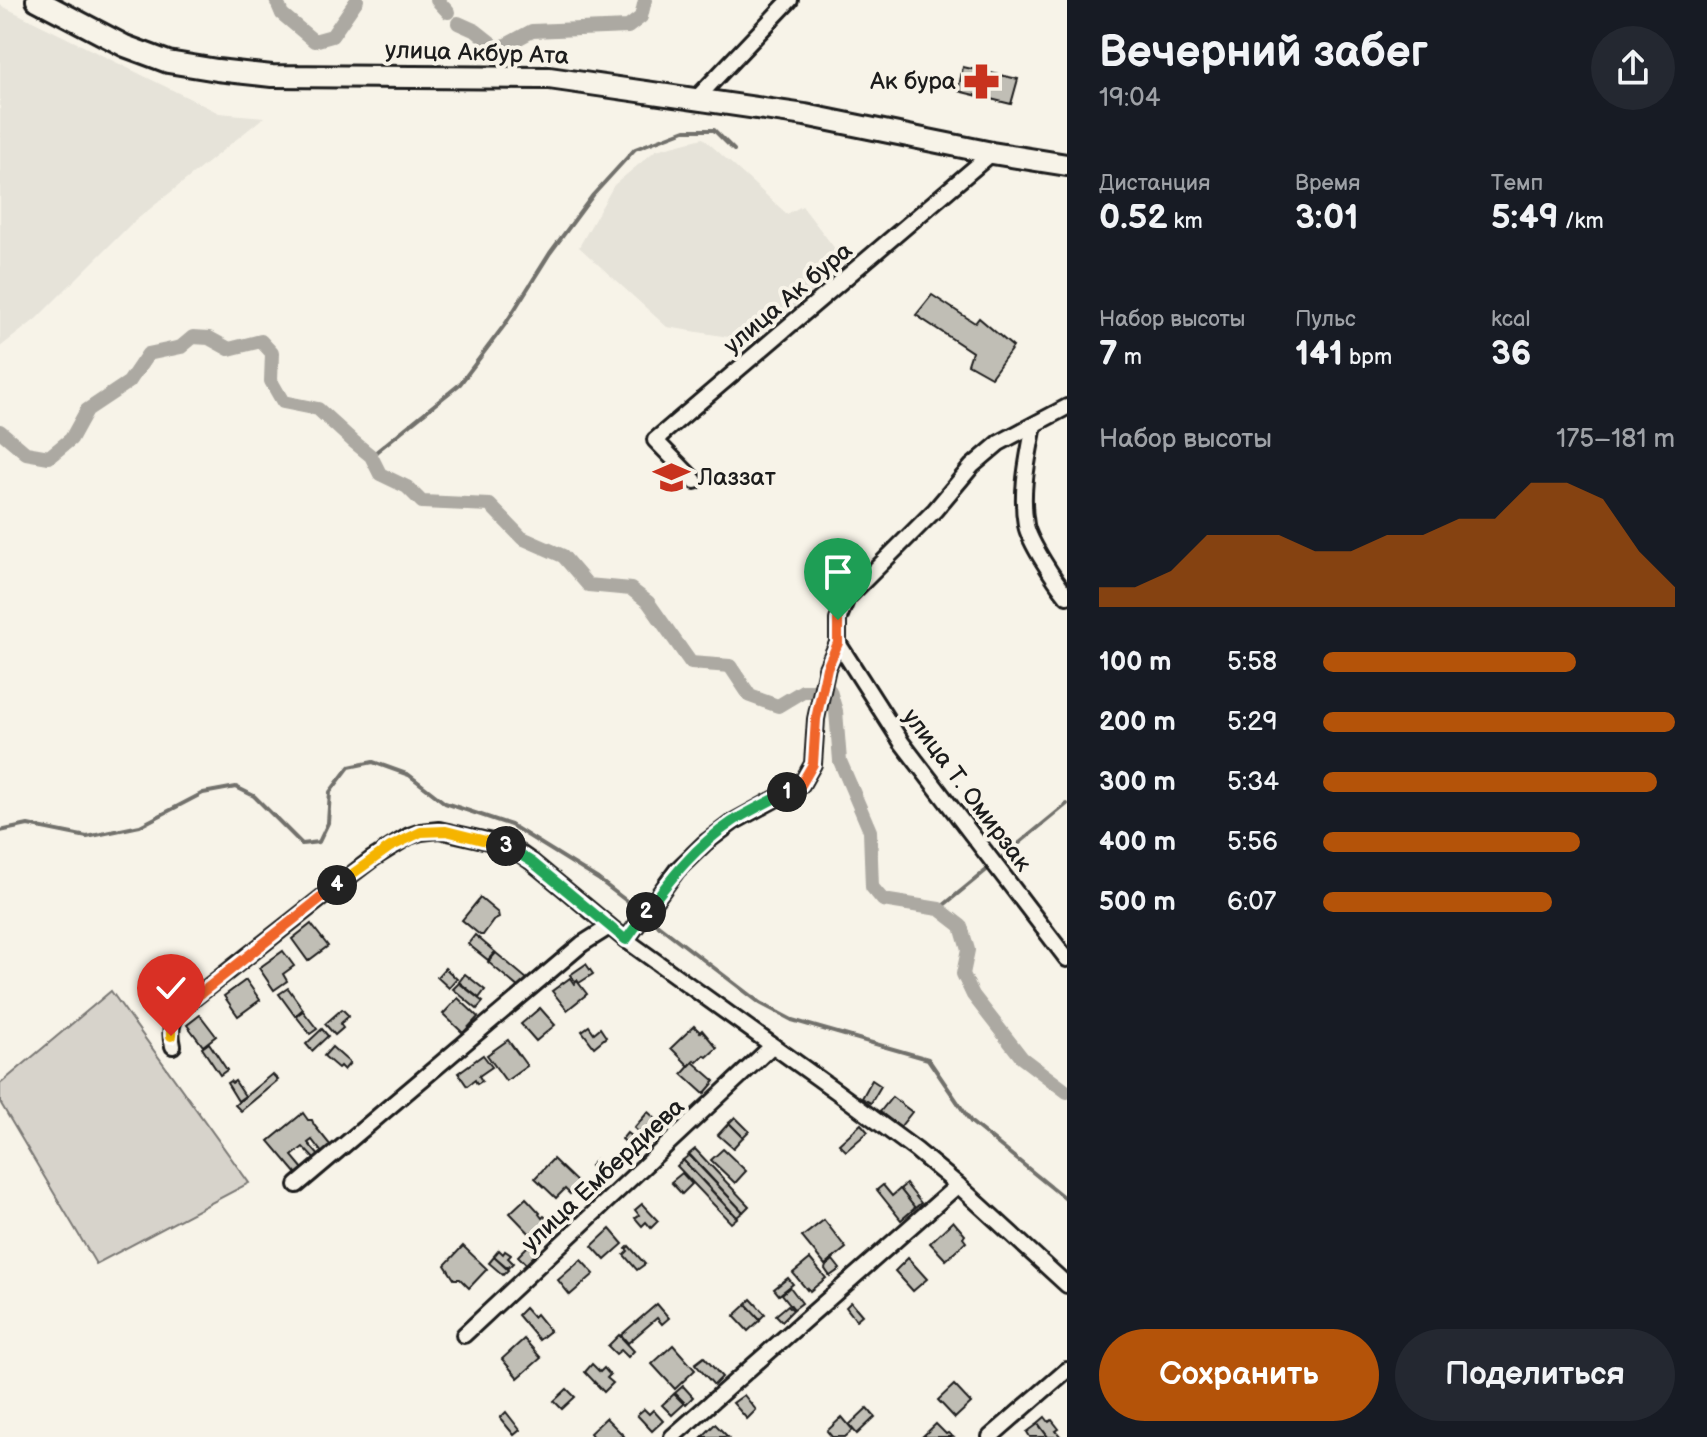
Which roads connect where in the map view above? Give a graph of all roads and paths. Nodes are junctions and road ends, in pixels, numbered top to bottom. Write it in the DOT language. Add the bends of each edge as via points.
graph roads {
  1 [pos="37,0"];
  2 [pos="790,0"];
  3 [pos="695,100"];
  4 [pos="992,153"];
  5 [pos="1067,165"];
  6 [pos="1067,407"];
  7 [pos="1034,425"];
  8 [pos="695,481"];
  9 [pos="1067,596"];
  10 [pos="838,643"];
  11 [pos="609,927"];
  12 [pos="626,940"];
  13 [pos="1067,959"];
  14 [pos="173,1046"];
  15 [pos="772,1046"];
  16 [pos="297,1185"];
  17 [pos="958,1185"];
  18 [pos="1067,1285"];
  19 [pos="464,1335"];
  20 [pos="1067,1370"];
  21 [pos="672,1437"];
  22 [pos="990,1437"];
  1 -- 3 [label="main road, улица Акбур Ата" via="125,46 168,62 217,70 272,76 549,78"];
  2 -- 3 [label="street"];
  3 -- 4 [label="main road, улица Акбур Ата" via="805,115"];
  4 -- 5 [label="main road, улица Акбур Ата"];
  4 -- 8 [label="street, улица Ак бура" via="655,440"];
  6 -- 7 [label="street"];
  7 -- 9 [label="street" via="1024,483 1026,528"];
  7 -- 10 [label="street" via="999,443 972,466 847,598 838,620"];
  10 -- 12 [label="street" via="816,719 813,764 801,785 705,843 677,870"];
  10 -- 13 [label="street, улица Т. Омирзак" via="902,743"];
  11 -- 12 [label="street"];
  11 -- 14 [label="street" via="515,850 446,831 421,832 372,859 184,1006 171,1022"];
  11 -- 16 [label="street" via="582,944"];
  12 -- 15 [label="street"];
  15 -- 17 [label="street"];
  15 -- 19 [label="street, улица Ембердиева"];
  17 -- 18 [label="street"];
  17 -- 21 [label="street"];
  20 -- 22 [label="street"];
}
